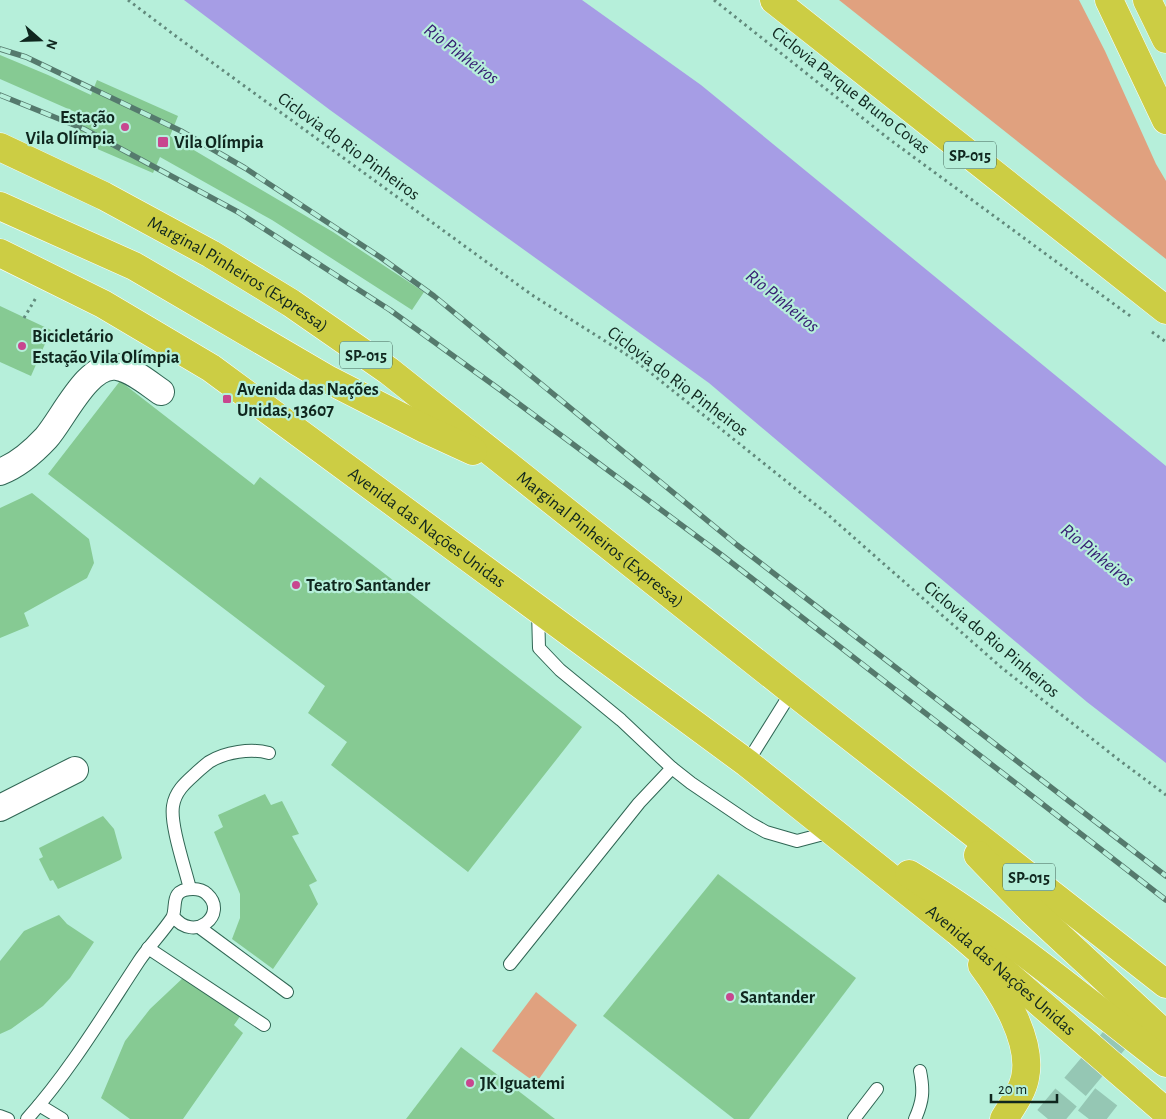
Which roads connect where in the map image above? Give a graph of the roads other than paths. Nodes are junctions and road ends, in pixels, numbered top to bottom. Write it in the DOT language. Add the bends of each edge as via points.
graph roads {
  1 [pos="774,0"];
  2 [pos="1109,0"];
  3 [pos="1147,0"];
  4 [pos="1166,39"];
  5 [pos="1166,120"];
  6 [pos="0,147"];
  7 [pos="0,206"];
  8 [pos="0,253"];
  9 [pos="1158,321"];
  10 [pos="161,392"];
  11 [pos="511,468"];
  12 [pos="0,472"];
  13 [pos="538,610"];
  14 [pos="792,691"];
  15 [pos="269,753"];
  16 [pos="747,763"];
  17 [pos="672,768"];
  18 [pos="892,769"];
  19 [pos="74,770"];
  20 [pos="0,808"];
  21 [pos="834,831"];
  22 [pos="190,889"];
  23 [pos="173,916"];
  24 [pos="199,927"];
  25 [pos="957,931"];
  26 [pos="148,948"];
  27 [pos="510,964"];
  28 [pos="1166,984"];
  29 [pos="287,992"];
  30 [pos="264,1024"];
  31 [pos="1166,1035"];
  32 [pos="1166,1063"];
  33 [pos="920,1071"];
  34 [pos="876,1089"];
  35 [pos="39,1105"];
  36 [pos="1166,1112"];
  37 [pos="0,1116"];
  38 [pos="8,1119"];
  39 [pos="27,1119"];
  40 [pos="62,1119"];
  41 [pos="854,1119"];
  42 [pos="914,1119"];
  43 [pos="1004,1119"];
  1 -- 9 [label="highway, SP-015"];
  2 -- 5 [label="highway"];
  3 -- 4 [label="highway"];
  6 -- 11 [label="highway, Marginal Pinheiros (Expressa) / SP-015" via="104,196 212,254 291,303 389,371"];
  7 -- 11 [label="highway" via="134,266 329,380"];
  8 -- 13 [label="highway, Avenida das Nações Unidas" via="103,304 211,368"];
  10 -- 12 [label="street" via="128,371 116,367 103,369 87,380 47,437 20,462"];
  11 -- 14 [label="highway, Marginal Pinheiros (Expressa) / SP-015"];
  13 -- 16 [label="highway, Avenida das Nações Unidas"];
  13 -- 17 [label="lane" via="539,648"];
  14 -- 16 [label="lane"];
  14 -- 18 [label="highway, Marginal Pinheiros (Expressa) / SP-015"];
  15 -- 22 [label="lane" via="245,751 210,761 184,783 176,795 173,807 176,836"];
  16 -- 21 [label="highway, Avenida das Nações Unidas"];
  17 -- 21 [label="lane" via="766,832 797,841"];
  17 -- 27 [label="lane" via="639,803"];
  18 -- 28 [label="highway, Marginal Pinheiros (Expressa) / SP-015"];
  18 -- 31 [label="highway" via="1032,911"];
  19 -- 20 [label="street"];
  21 -- 25 [label="highway, Avenida das Nações Unidas"];
  21 -- 32 [label="highway, Avenida das Nações Unidas" via="947,897"];
  22 -- 23 [label="lane" via="182,891 176,898"];
  22 -- 24 [label="lane" via="206,893 214,908 212,917"];
  23 -- 24 [label="lane" via="182,925"];
  23 -- 26 [label="lane"];
  24 -- 29 [label="lane"];
  25 -- 36 [label="highway, Avenida das Nações Unidas"];
  25 -- 43 [label="highway" via="991,977 1022,1041 1025,1077 1020,1094"];
  26 -- 30 [label="lane"];
  26 -- 35 [label="lane"];
  33 -- 42 [label="lane" via="924,1088"];
  34 -- 41 [label="lane"];
  35 -- 39 [label="lane"];
  35 -- 40 [label="lane"];
  37 -- 38 [label="lane"];
}
